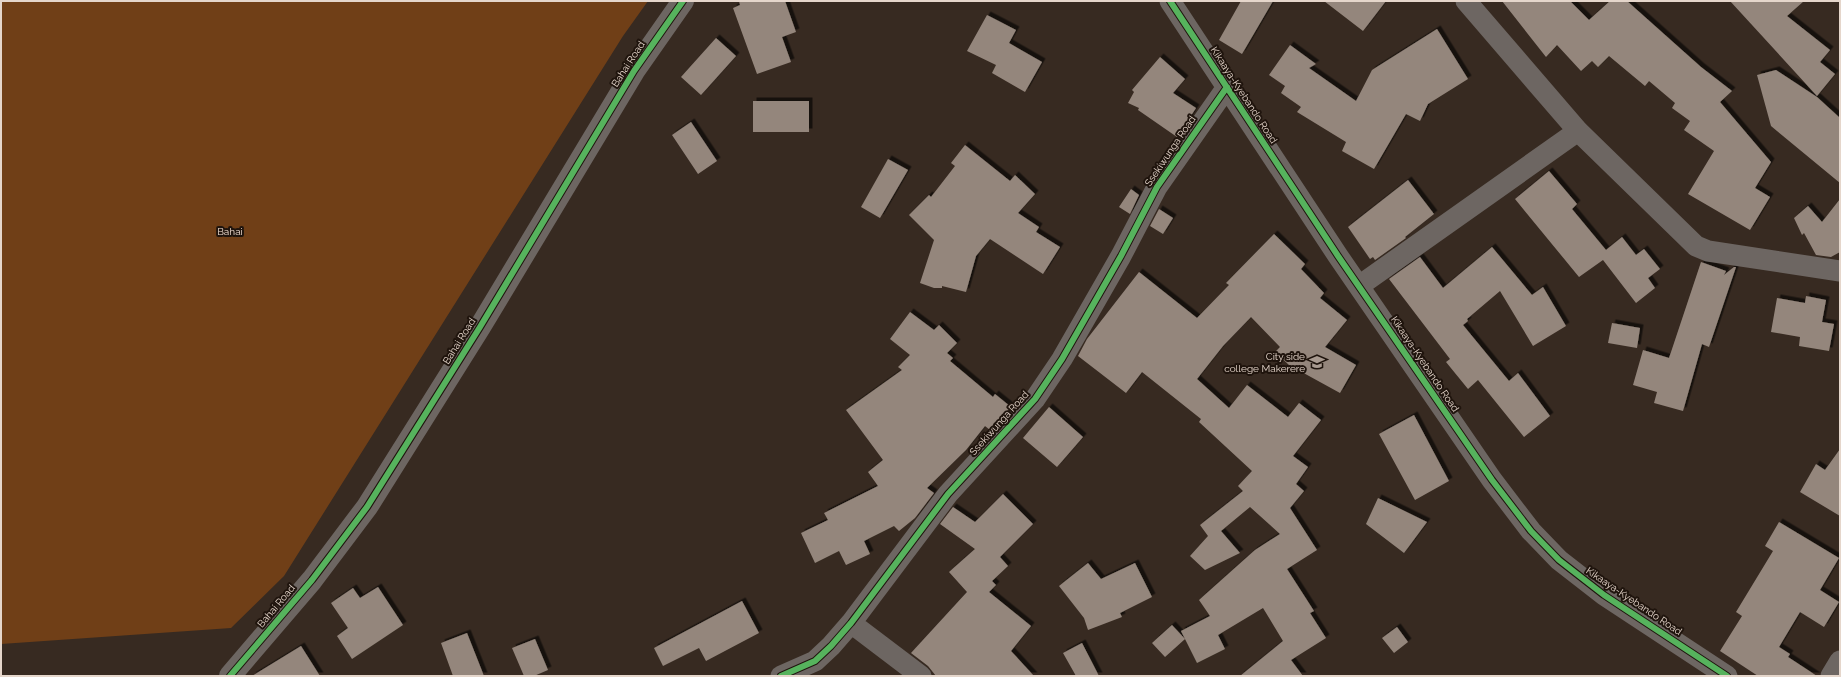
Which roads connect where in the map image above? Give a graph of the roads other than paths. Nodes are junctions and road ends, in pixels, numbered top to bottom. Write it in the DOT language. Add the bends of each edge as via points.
graph roads {
  1 [pos="683,1"];
  2 [pos="1170,1"];
  3 [pos="1466,1"];
  4 [pos="1227,88"];
  5 [pos="1578,131"];
  6 [pos="1840,271"];
  7 [pos="1359,286"];
  8 [pos="851,624"];
  9 [pos="1840,661"];
  10 [pos="230,676"];
  11 [pos="781,676"];
  12 [pos="921,676"];
  13 [pos="1727,676"];
  14 [pos="1832,676"];
  1 -- 10 [label="street, Bahai Road" via="634,71 480,327 367,507 312,580"];
  2 -- 4 [label="street, Kikaaya-Kyebando Road"];
  3 -- 5 [label="street"];
  4 -- 7 [label="street, Kikaaya-Kyebando Road"];
  4 -- 8 [label="street, Ssekiwunga Road" via="1157,187 1062,359 1035,399 948,494"];
  5 -- 6 [label="street" via="1696,246 1708,251"];
  5 -- 7 [label="street"];
  7 -- 13 [label="street, Kikaaya-Kyebando Road" via="1492,480 1532,531 1559,560 1604,595"];
  8 -- 11 [label="street, Ssekiwunga Road" via="815,661"];
  8 -- 12 [label="street"];
  9 -- 14 [label="street"];
}
